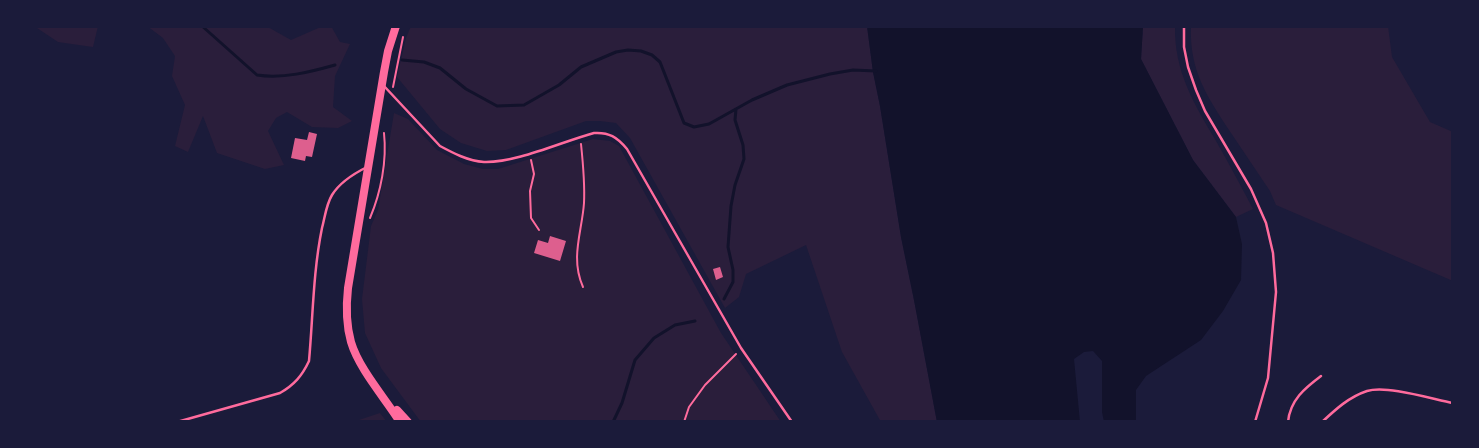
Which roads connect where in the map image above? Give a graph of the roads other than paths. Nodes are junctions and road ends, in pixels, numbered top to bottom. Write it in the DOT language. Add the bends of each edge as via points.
graph roads {
  1 [pos="396,26"];
  2 [pos="1184,26"];
  3 [pos="382,84"];
  4 [pos="368,166"];
  5 [pos="1321,376"];
  6 [pos="380,391"];
  7 [pos="1453,403"];
  8 [pos="177,422"];
  9 [pos="400,422"];
  10 [pos="408,422"];
  11 [pos="792,422"];
  12 [pos="1255,422"];
  13 [pos="1288,422"];
  14 [pos="1322,422"];
  1 -- 3 [label="main road"];
  2 -- 12 [label="lane" via="1184,47 1196,90 1250,189 1266,223 1273,253 1276,292 1268,378"];
  3 -- 4 [label="main road"];
  3 -- 11 [label="lane" via="440,146 482,162 507,160 604,132 619,140 627,148 741,348"];
  4 -- 6 [label="main road" via="346,306 352,344"];
  4 -- 8 [label="lane" via="344,181 331,196 327,207 314,280 309,361 304,372 280,393"];
  5 -- 13 [label="lane" via="1296,398"];
  6 -- 9 [label="main road"];
  6 -- 10 [label="main road"];
  7 -- 14 [label="lane" via="1390,390 1370,390 1335,409"];
}
